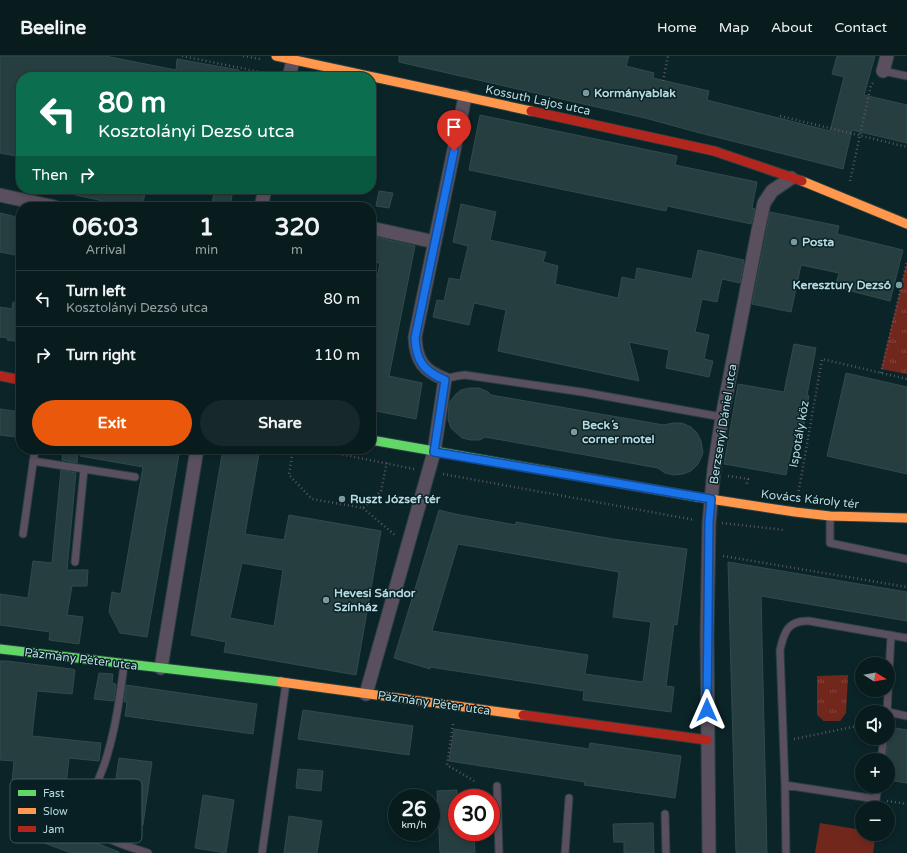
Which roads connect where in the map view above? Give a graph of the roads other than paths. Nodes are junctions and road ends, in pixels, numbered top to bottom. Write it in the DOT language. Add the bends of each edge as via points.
graph roads {
  1 [pos="276,56"];
  2 [pos="887,56"];
  3 [pos="293,60"];
  4 [pos="883,71"];
  5 [pos="290,72"];
  6 [pos="349,72"];
  7 [pos="907,76"];
  8 [pos="376,78"];
  9 [pos="465,97"];
  10 [pos="791,178"];
  11 [pos="0,195"];
  12 [pos="32,202"];
  13 [pos="907,224"];
  14 [pos="376,229"];
  15 [pos="435,242"];
  16 [pos="0,376"];
  17 [pos="16,379"];
  18 [pos="445,380"];
  19 [pos="722,417"];
  20 [pos="376,441"];
  21 [pos="434,452"];
  22 [pos="34,454"];
  23 [pos="195,454"];
  24 [pos="33,461"];
  25 [pos="84,469"];
  26 [pos="135,477"];
  27 [pos="711,499"];
  28 [pos="830,516"];
  29 [pos="907,518"];
  30 [pos="23,534"];
  31 [pos="907,559"];
  32 [pos="75,562"];
  33 [pos="891,635"];
  34 [pos="907,638"];
  35 [pos="0,649"];
  36 [pos="124,664"];
  37 [pos="161,668"];
  38 [pos="286,683"];
  39 [pos="366,694"];
  40 [pos="888,705"];
  41 [pos="895,713"];
  42 [pos="907,716"];
  43 [pos="708,740"];
  44 [pos="99,779"];
  45 [pos="785,785"];
  46 [pos="497,786"];
  47 [pos="877,793"];
  48 [pos="569,798"];
  49 [pos="665,814"];
  50 [pos="123,843"];
  51 [pos="148,853"];
  52 [pos="262,853"];
  53 [pos="499,853"];
  54 [pos="565,853"];
  55 [pos="666,853"];
  56 [pos="709,853"];
  57 [pos="786,853"];
  1 -- 3 [label="street, Kossuth Lajos utca"];
  2 -- 4 [label="street"];
  3 -- 5 [label="street"];
  3 -- 6 [label="street, Kossuth Lajos utca"];
  4 -- 7 [label="lane"];
  8 -- 9 [label="street, Kossuth Lajos utca"];
  9 -- 10 [label="street, Kossuth Lajos utca" via="714,151"];
  9 -- 15 [label="street"];
  10 -- 13 [label="street, Kossuth Lajos utca" via="848,198"];
  10 -- 19 [label="street, Berzsenyi Dániel utca" via="772,191 764,203"];
  11 -- 12 [label="street"];
  14 -- 15 [label="street"];
  15 -- 18 [label="street" via="415,346 423,366"];
  16 -- 17 [label="street"];
  18 -- 19 [label="lane" via="465,375 582,392"];
  18 -- 21 [label="street"];
  19 -- 27 [label="street, Berzsenyi Dániel utca"];
  20 -- 21 [label="street, Kovács Károly tér"];
  21 -- 27 [label="street, Kovács Károly tér"];
  21 -- 39 [label="street"];
  22 -- 24 [label="lane"];
  23 -- 37 [label="street"];
  24 -- 25 [label="lane"];
  24 -- 30 [label="lane"];
  25 -- 26 [label="lane"];
  25 -- 32 [label="lane"];
  27 -- 28 [label="street, Kovács Károly tér"];
  27 -- 43 [label="street, Berzsenyi Dániel utca"];
  28 -- 29 [label="street, Kovács Károly tér"];
  28 -- 31 [label="lane" via="830,543"];
  33 -- 34 [label="lane"];
  33 -- 40 [label="lane"];
  33 -- 45 [label="lane" via="800,620 786,630 780,650"];
  35 -- 36 [label="street, Pázmány Péter utca"];
  36 -- 37 [label="street, Pázmány Péter utca"];
  36 -- 44 [label="lane" via="112,738"];
  37 -- 38 [label="street, Pázmány Péter utca"];
  38 -- 39 [label="street, Pázmány Péter utca"];
  38 -- 52 [label="lane"];
  39 -- 43 [label="street, Pázmány Péter utca"];
  41 -- 42 [label="lane"];
  43 -- 56 [label="street, Berzsenyi Dániel utca"];
  45 -- 47 [label="lane" via="876,799"];
  45 -- 57 [label="lane"];
  46 -- 53 [label="lane"];
  48 -- 54 [label="lane"];
  49 -- 55 [label="lane"];
  50 -- 51 [label="lane"];
}
